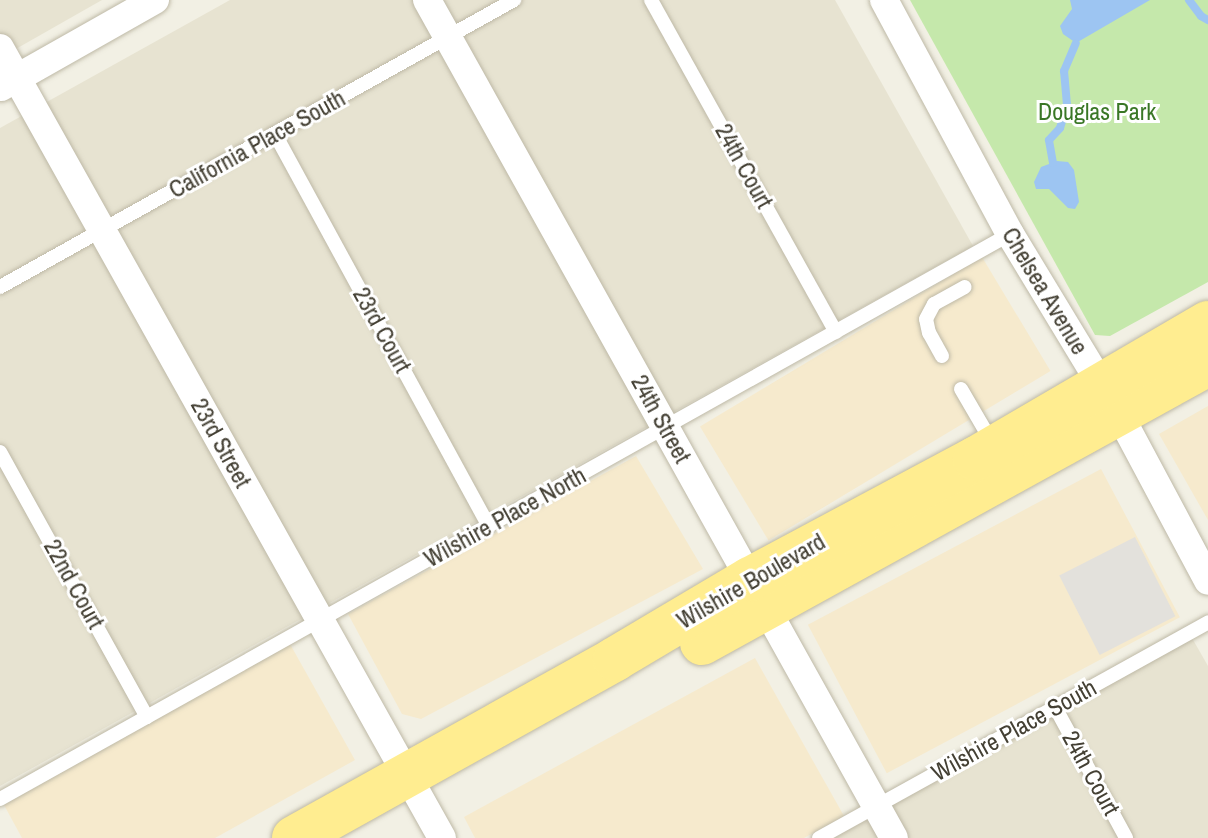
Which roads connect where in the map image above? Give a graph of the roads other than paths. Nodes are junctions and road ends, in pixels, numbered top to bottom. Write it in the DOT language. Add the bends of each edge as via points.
graph roads {
  1 [pos="155,0"];
  2 [pos="427,0"];
  3 [pos="514,0"];
  4 [pos="651,0"];
  5 [pos="884,0"];
  6 [pos="448,38"];
  7 [pos="0,48"];
  8 [pos="8,82"];
  9 [pos="275,134"];
  10 [pos="102,230"];
  11 [pos="1010,234"];
  12 [pos="0,287"];
  13 [pos="965,287"];
  14 [pos="1208,323"];
  15 [pos="836,332"];
  16 [pos="942,356"];
  17 [pos="1208,364"];
  18 [pos="961,389"];
  19 [pos="1111,399"];
  20 [pos="665,427"];
  21 [pos="994,447"];
  22 [pos="0,452"];
  23 [pos="489,526"];
  24 [pos="1208,581"];
  25 [pos="758,593"];
  26 [pos="320,620"];
  27 [pos="1208,622"];
  28 [pos="1055,707"];
  29 [pos="147,717"];
  30 [pos="413,786"];
  31 [pos="0,799"];
  32 [pos="877,806"];
  33 [pos="294,838"];
  34 [pos="348,838"];
  35 [pos="442,838"];
  36 [pos="819,838"];
  37 [pos="894,838"];
  38 [pos="1126,838"];
  1 -- 8 [label="street"];
  2 -- 6 [label="street, 24th Street"];
  3 -- 6 [label="lane, California Place South"];
  4 -- 15 [label="lane, 24th Court"];
  5 -- 11 [label="street, Chelsea Avenue"];
  6 -- 9 [label="lane, California Place South"];
  6 -- 20 [label="street, 24th Street"];
  7 -- 8 [label="street, 23rd Street"];
  8 -- 10 [label="street, 23rd Street"];
  9 -- 10 [label="lane, California Place South"];
  9 -- 23 [label="lane, 23rd Court"];
  10 -- 12 [label="lane, California Place South"];
  10 -- 26 [label="street, 23rd Street"];
  11 -- 15 [label="lane, Wilshire Place North"];
  11 -- 19 [label="street, Chelsea Avenue"];
  13 -- 16 [label="lane" via="934,304 926,319"];
  14 -- 19 [label="main road, Wilshire Boulevard"];
  15 -- 20 [label="lane, Wilshire Place North"];
  17 -- 19 [label="main road, Wilshire Boulevard"];
  18 -- 21 [label="lane"];
  19 -- 21 [label="main road, Wilshire Boulevard"];
  19 -- 24 [label="street, Chelsea Avenue"];
  19 -- 25 [label="main road, Wilshire Boulevard"];
  20 -- 23 [label="lane, Wilshire Place North"];
  20 -- 25 [label="street, 24th Street"];
  21 -- 25 [label="main road, Wilshire Boulevard"];
  22 -- 29 [label="lane, 22nd Court"];
  23 -- 26 [label="lane, Wilshire Place North"];
  25 -- 30 [label="main road, Wilshire Boulevard"];
  25 -- 32 [label="street, 24th Street"];
  26 -- 29 [label="lane, Wilshire Place North"];
  26 -- 30 [label="street, 23rd Street"];
  27 -- 28 [label="lane, Wilshire Place South"];
  28 -- 32 [label="lane, Wilshire Place South"];
  28 -- 38 [label="lane, 24th Court"];
  29 -- 31 [label="lane, Wilshire Place North"];
  30 -- 33 [label="main road, Wilshire Boulevard"];
  30 -- 34 [label="main road, Wilshire Boulevard"];
  30 -- 35 [label="street, 23rd Street"];
  32 -- 36 [label="lane, Wilshire Place South"];
  32 -- 37 [label="street, 24th Street"];
}
